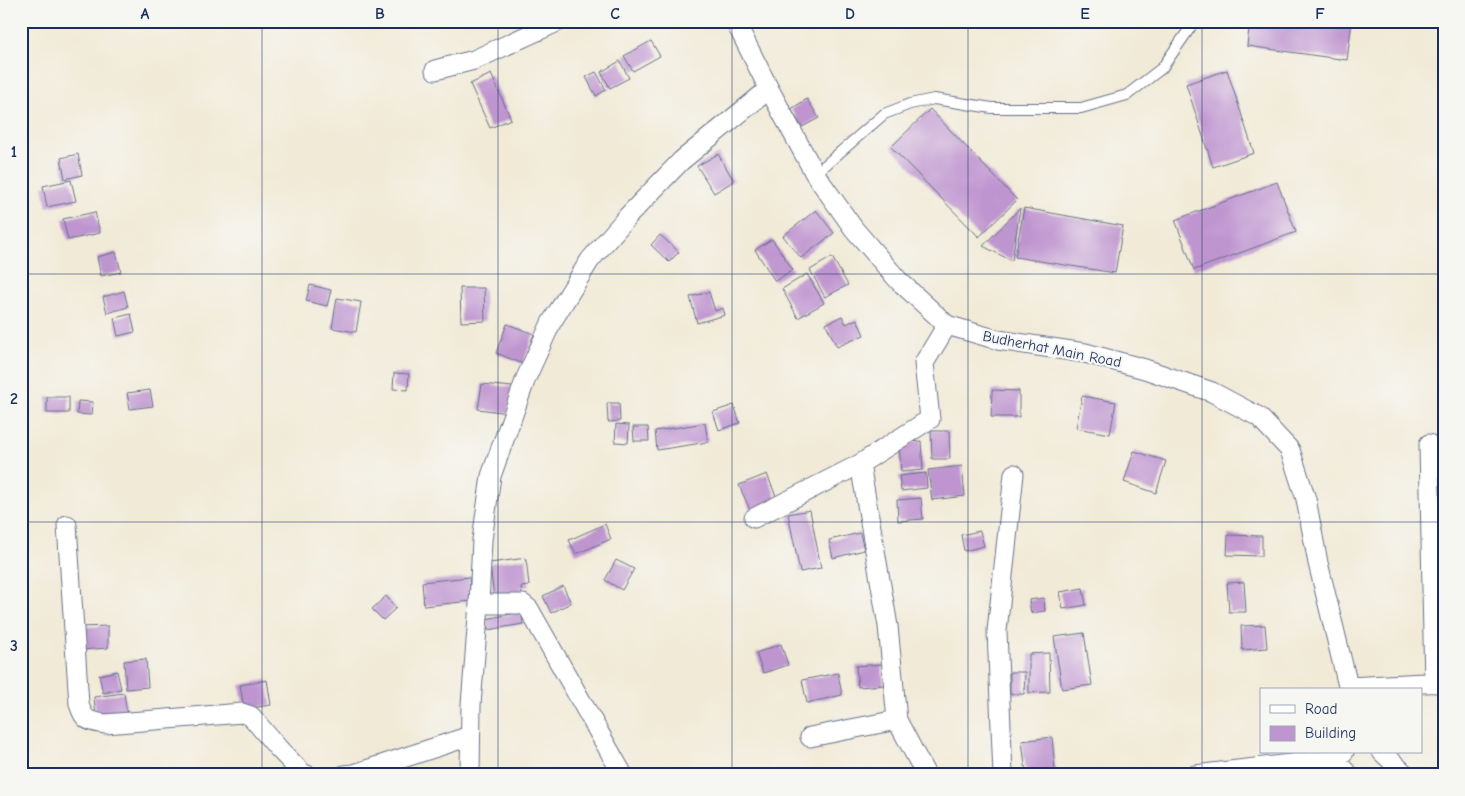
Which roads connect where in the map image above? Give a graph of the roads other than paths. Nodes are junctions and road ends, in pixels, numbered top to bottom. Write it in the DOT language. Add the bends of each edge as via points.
graph roads {
  1 [pos="559,21"];
  2 [pos="735,21"];
  3 [pos="1192,21"];
  4 [pos="435,70"];
  5 [pos="769,89"];
  6 [pos="815,174"];
  7 [pos="947,325"];
  8 [pos="1428,444"];
  9 [pos="860,464"];
  10 [pos="1014,474"];
  11 [pos="754,518"];
  12 [pos="67,525"];
  13 [pos="479,604"];
  14 [pos="1439,682"];
  15 [pos="1349,688"];
  16 [pos="1362,688"];
  17 [pos="897,720"];
  18 [pos="470,736"];
  19 [pos="810,737"];
  20 [pos="1384,754"];
  21 [pos="1338,756"];
  22 [pos="307,775"];
  23 [pos="344,775"];
  24 [pos="470,775"];
  25 [pos="623,775"];
  26 [pos="926,775"];
  27 [pos="1003,775"];
  28 [pos="1195,775"];
  29 [pos="1349,775"];
  30 [pos="1406,775"];
  1 -- 4 [label="street" via="474,60"];
  2 -- 5 [label="street, Budherhat Main Road"];
  3 -- 6 [label="lane" via="1162,68 1127,95 1081,108 992,108 934,99 910,104 884,114"];
  5 -- 6 [label="street, Budherhat Main Road"];
  5 -- 13 [label="street" via="681,161 628,216 590,260 551,323 526,378 491,476 482,540"];
  6 -- 7 [label="street, Budherhat Main Road" via="854,229 898,280"];
  7 -- 9 [label="street" via="924,363 930,419"];
  7 -- 15 [label="street, Budherhat Main Road" via="998,340 1085,353 1145,369 1212,392 1259,417 1290,450 1303,491"];
  8 -- 14 [label="street"];
  9 -- 11 [label="street"];
  9 -- 17 [label="street" via="888,626"];
  10 -- 27 [label="street" via="997,631"];
  12 -- 22 [label="street" via="79,704 88,721 105,724 242,712 251,716"];
  13 -- 18 [label="street"];
  13 -- 25 [label="street" via="523,604 529,609"];
  14 -- 16 [label="street"];
  17 -- 19 [label="street"];
  17 -- 26 [label="street"];
  18 -- 23 [label="street"];
  18 -- 24 [label="street"];
  20 -- 30 [label="street"];
  21 -- 28 [label="street"];
  21 -- 29 [label="street"];
}
